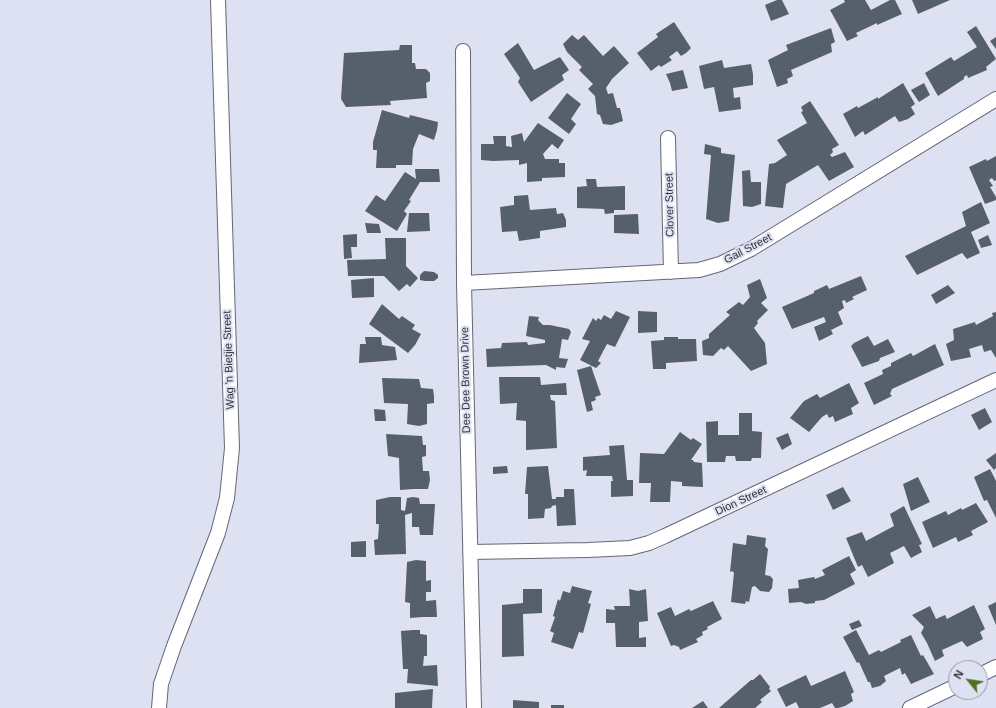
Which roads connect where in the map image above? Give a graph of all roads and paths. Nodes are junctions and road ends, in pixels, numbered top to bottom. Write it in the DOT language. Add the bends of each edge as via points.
graph roads {
  1 [pos="218,0"];
  2 [pos="463,51"];
  3 [pos="996,99"];
  4 [pos="668,138"];
  5 [pos="671,272"];
  6 [pos="464,283"];
  7 [pos="996,380"];
  8 [pos="470,552"];
  9 [pos="948,690"];
  10 [pos="159,708"];
  11 [pos="474,708"];
  12 [pos="910,708"];
  1 -- 10 [label="street, Wag 'n Bietjie Street" via="232,448 227,498 218,533 161,684"];
  2 -- 6 [label="street, Dee Dee Brown Drive"];
  3 -- 5 [label="street, Gail Street" via="751,250 699,270"];
  4 -- 5 [label="street, Clover Street"];
  5 -- 6 [label="street, Gail Street"];
  6 -- 8 [label="street, Dee Dee Brown Drive"];
  7 -- 8 [label="street, Dion Street" via="649,543 630,548"];
  8 -- 11 [label="street, Dee Dee Brown Drive"];
  9 -- 12 [label="street"];
}
